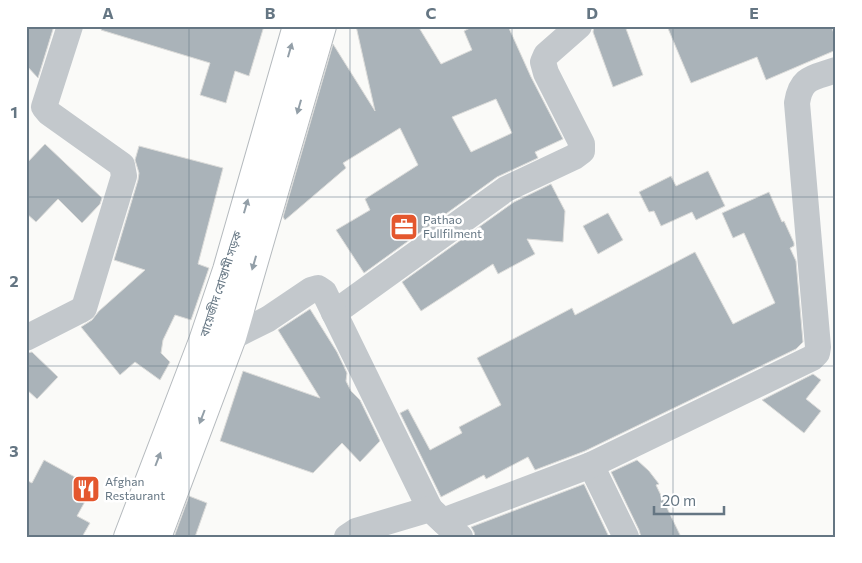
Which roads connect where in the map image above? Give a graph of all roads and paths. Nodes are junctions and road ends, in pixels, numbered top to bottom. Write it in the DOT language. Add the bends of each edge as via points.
graph roads {
  1 [pos="70,26"];
  2 [pos="297,26"];
  3 [pos="322,26"];
  4 [pos="579,26"];
  5 [pos="836,70"];
  6 [pos="334,313"];
  7 [pos="232,337"];
  8 [pos="26,338"];
  9 [pos="591,466"];
  10 [pos="444,522"];
  11 [pos="128,537"];
  12 [pos="157,537"];
  13 [pos="347,537"];
  14 [pos="626,537"];
  1 -- 8 [label="street" via="44,107 122,165 124,176 84,308"];
  11 -- 2 [label="main road, বায়েজীদ বোস্তামী সড়ক, one-way" via="227,270"];
  3 -- 7 [label="main road, বায়েজীদ বোস্তামী সড়ক, one-way"];
  4 -- 6 [label="street" via="546,55 543,62 582,144 582,151 506,189"];
  5 -- 9 [label="street" via="805,81 798,91 797,102 817,353"];
  6 -- 7 [label="street" via="324,292 318,288"];
  6 -- 10 [label="street"];
  7 -- 12 [label="main road, বায়েজীদ বোস্তামী সড়ক, one-way"];
  9 -- 10 [label="street"];
  9 -- 14 [label="street"];
  10 -- 13 [label="street" via="356,531"];
}
